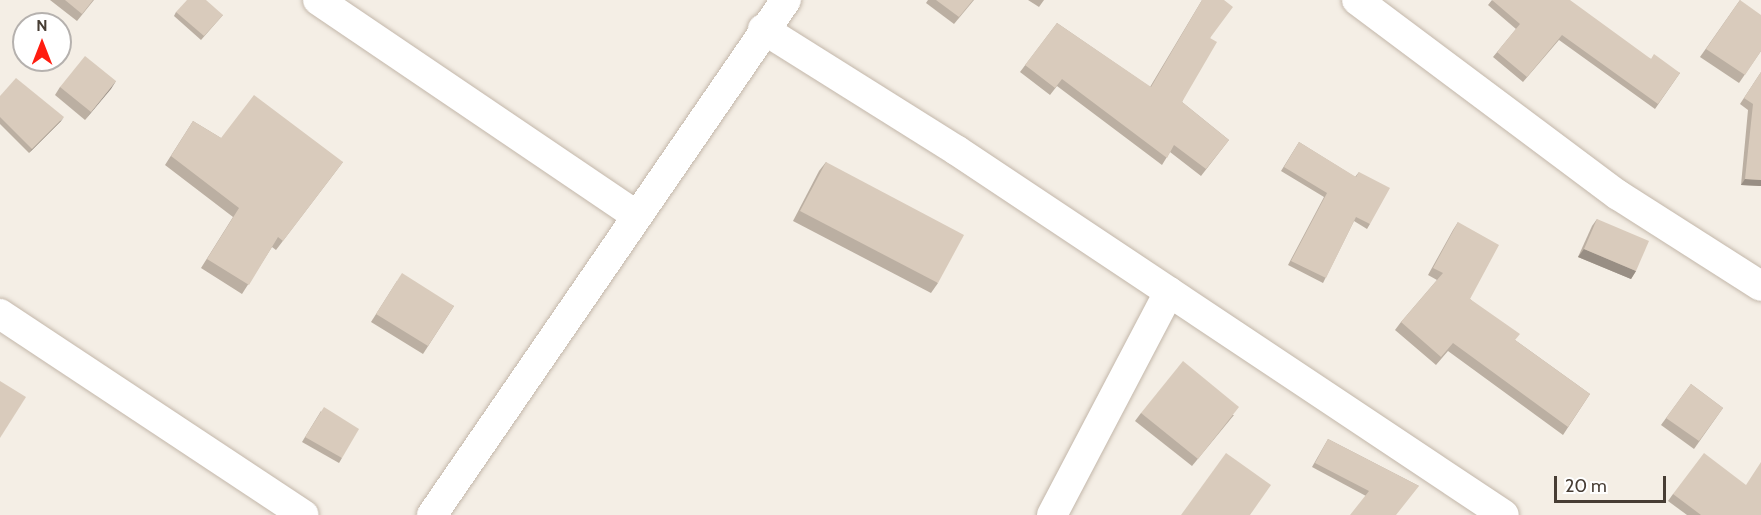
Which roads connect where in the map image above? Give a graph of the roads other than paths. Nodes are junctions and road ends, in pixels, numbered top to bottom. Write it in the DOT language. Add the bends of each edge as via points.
graph roads {
  1 [pos="318,0"];
  2 [pos="786,0"];
  3 [pos="1357,0"];
  4 [pos="764,29"];
  5 [pos="636,216"];
  6 [pos="1761,286"];
  7 [pos="1169,292"];
  8 [pos="0,314"];
  9 [pos="304,515"];
  10 [pos="432,515"];
  11 [pos="1052,515"];
  12 [pos="1503,515"];
  1 -- 5 [label="street"];
  2 -- 4 [label="street"];
  3 -- 6 [label="street" via="1618,195"];
  4 -- 5 [label="street"];
  4 -- 7 [label="street" via="956,150"];
  5 -- 10 [label="street"];
  7 -- 11 [label="street"];
  7 -- 12 [label="street"];
  8 -- 9 [label="street"];
}
